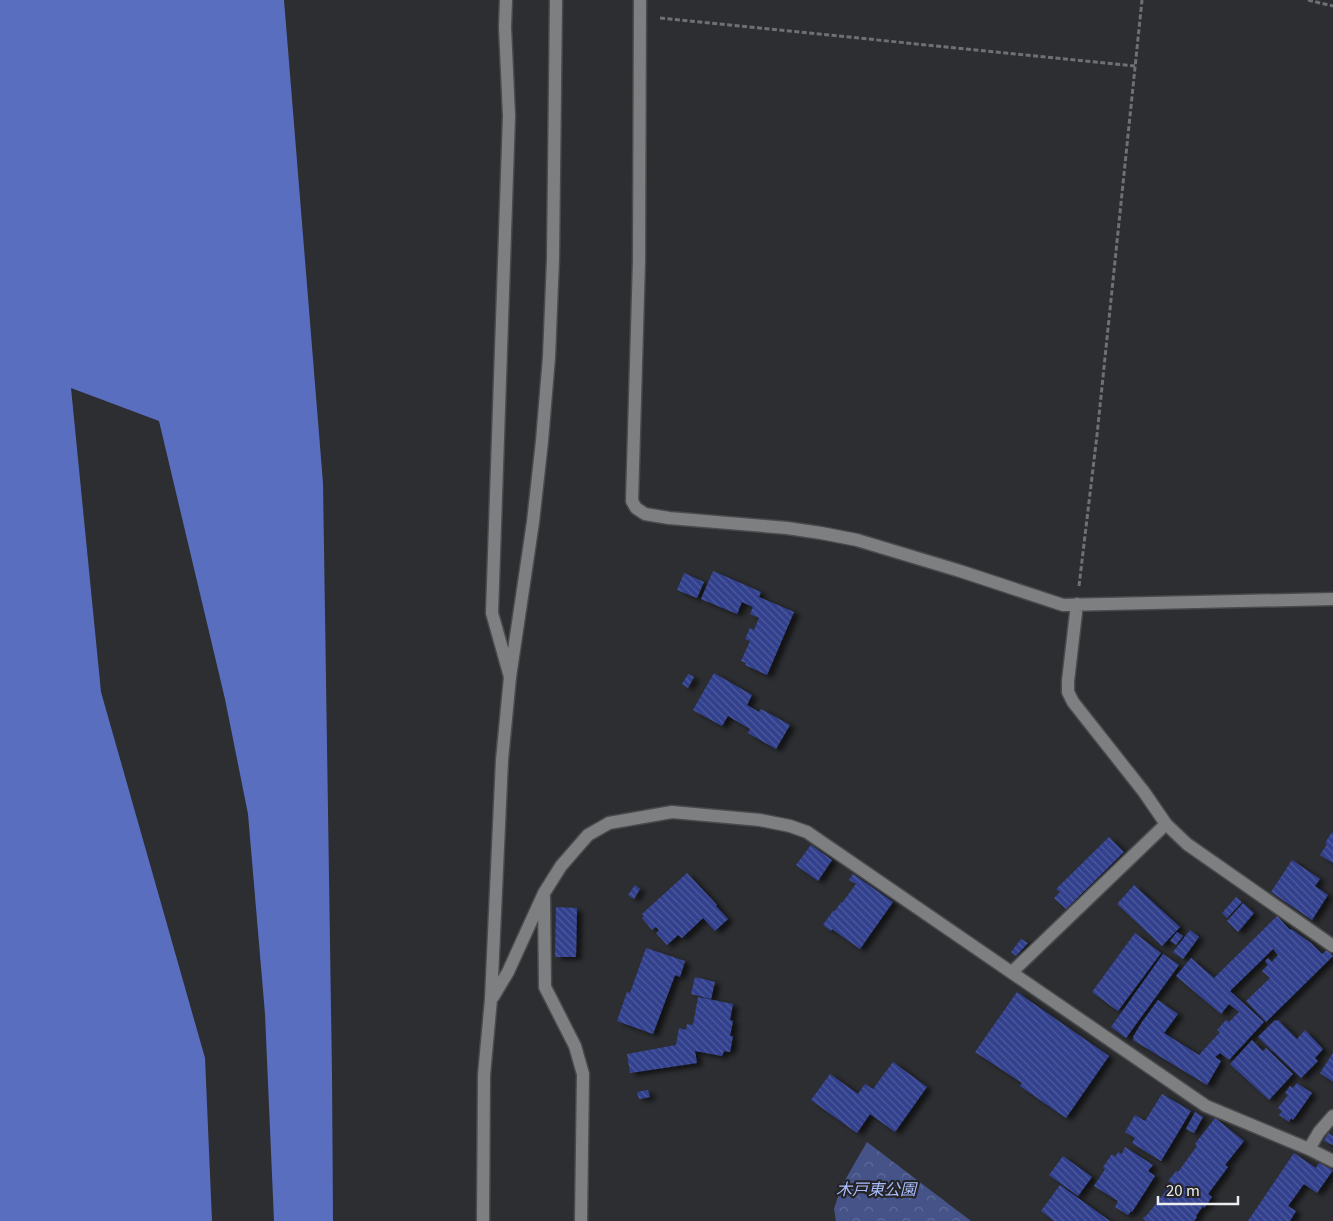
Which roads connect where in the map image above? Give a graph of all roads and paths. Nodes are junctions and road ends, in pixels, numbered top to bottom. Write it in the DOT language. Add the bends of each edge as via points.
graph roads {
  1 [pos="506,0"];
  2 [pos="556,0"];
  3 [pos="640,0"];
  4 [pos="1142,0"];
  5 [pos="1308,0"];
  6 [pos="1333,6"];
  7 [pos="640,16"];
  8 [pos="1135,66"];
  9 [pos="1333,599"];
  10 [pos="1077,604"];
  11 [pos="510,677"];
  12 [pos="1166,824"];
  13 [pos="544,893"];
  14 [pos="1333,946"];
  15 [pos="1012,972"];
  16 [pos="491,999"];
  17 [pos="1333,1116"];
  18 [pos="1309,1149"];
  19 [pos="1333,1161"];
  20 [pos="483,1221"];
  21 [pos="581,1221"];
  1 -- 11 [label="street" via="509,116 492,613"];
  2 -- 11 [label="street" via="553,259 548,367 534,513"];
  3 -- 7 [label="street"];
  4 -- 8 [label="path"];
  5 -- 6 [label="path"];
  7 -- 8 [label="path"];
  7 -- 10 [label="street" via="639,261 632,501 636,508 645,514 669,518 787,528 857,540 1062,605"];
  8 -- 10 [label="path"];
  9 -- 10 [label="street"];
  10 -- 12 [label="street" via="1068,692"];
  11 -- 16 [label="street" via="502,760"];
  12 -- 14 [label="street" via="1187,844"];
  12 -- 15 [label="street"];
  13 -- 15 [label="street" via="561,866 588,835 609,823 672,812 760,820 807,832"];
  13 -- 16 [label="street" via="508,972"];
  13 -- 21 [label="street" via="545,987 575,1046 583,1074"];
  15 -- 18 [label="street" via="1206,1106"];
  16 -- 20 [label="street" via="484,1075"];
  17 -- 18 [label="street"];
  18 -- 19 [label="street"];
}
